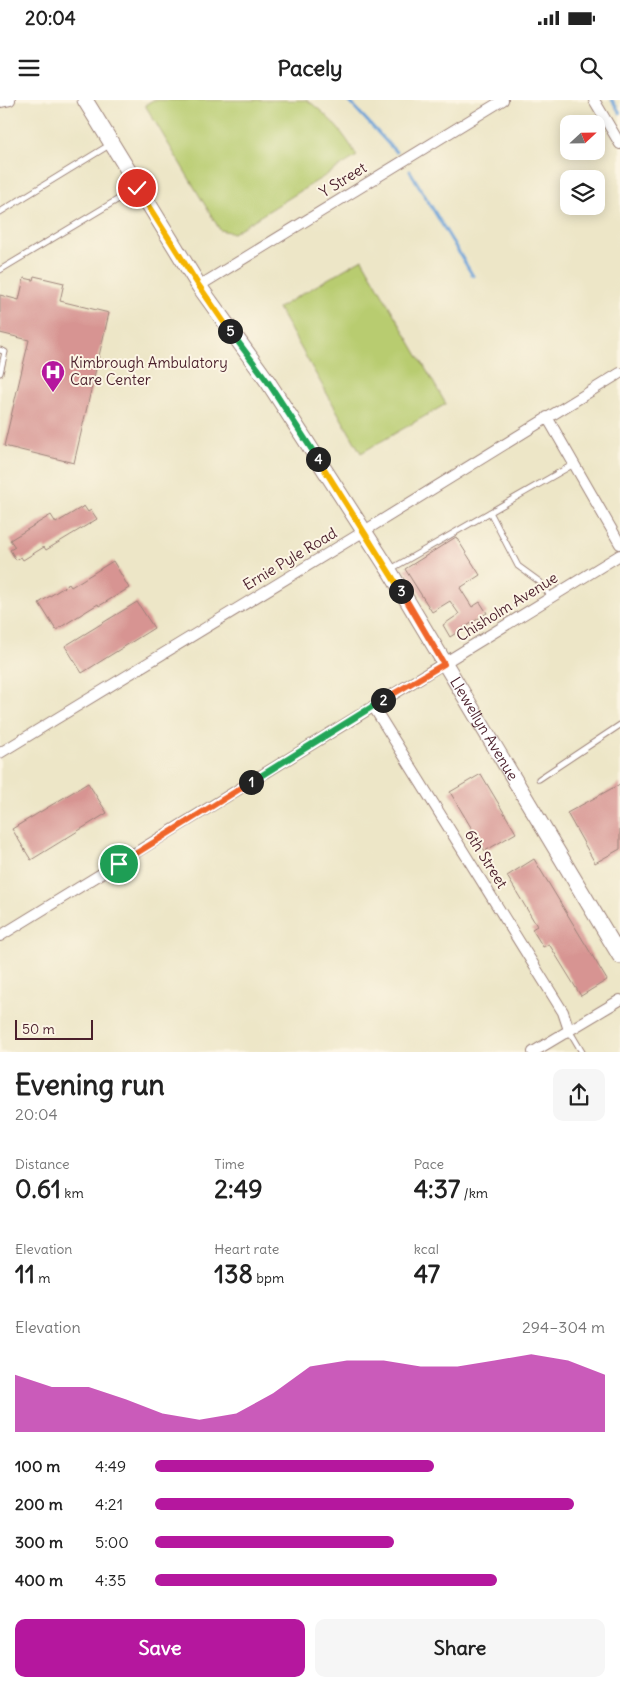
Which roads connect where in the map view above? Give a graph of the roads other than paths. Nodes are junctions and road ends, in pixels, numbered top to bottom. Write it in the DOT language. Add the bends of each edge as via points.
graph roads {
  1 [pos="10,100"];
  2 [pos="85,100"];
  3 [pos="503,100"];
  4 [pos="594,100"];
  5 [pos="0,102"];
  6 [pos="112,144"];
  7 [pos="620,144"];
  8 [pos="137,188"];
  9 [pos="0,212"];
  10 [pos="0,270"];
  11 [pos="199,286"];
  12 [pos="0,350"];
  13 [pos="0,373"];
  14 [pos="620,373"];
  15 [pos="547,417"];
  16 [pos="574,464"];
  17 [pos="490,512"];
  18 [pos="363,531"];
  19 [pos="620,544"];
  20 [pos="620,555"];
  21 [pos="389,570"];
  22 [pos="552,597"];
  23 [pos="444,664"];
  24 [pos="374,706"];
  25 [pos="620,726"];
  26 [pos="0,753"];
  27 [pos="539,779"];
  28 [pos="0,936"];
  29 [pos="620,956"];
  30 [pos="620,1000"];
  31 [pos="569,1030"];
  32 [pos="533,1052"];
  33 [pos="582,1052"];
  1 -- 5 [label="street"];
  2 -- 6 [label="street, Llewellyn Avenue"];
  3 -- 11 [label="street, Y Street"];
  4 -- 7 [label="street"];
  6 -- 8 [label="street, Llewellyn Avenue"];
  6 -- 9 [label="lane"];
  8 -- 10 [label="lane"];
  8 -- 11 [label="street, Llewellyn Avenue"];
  11 -- 18 [label="street, Llewellyn Avenue" via="274,390"];
  12 -- 13 [label="lane" via="5,352"];
  14 -- 15 [label="street, Ernie Pyle Road"];
  15 -- 16 [label="street"];
  15 -- 18 [label="street, Ernie Pyle Road"];
  16 -- 17 [label="lane"];
  16 -- 19 [label="street"];
  17 -- 21 [label="lane"];
  17 -- 22 [label="lane" via="518,566 540,582"];
  18 -- 21 [label="street, Llewellyn Avenue"];
  18 -- 26 [label="street, Ernie Pyle Road"];
  20 -- 22 [label="street, Chisholm Avenue"];
  21 -- 23 [label="street, Llewellyn Avenue"];
  22 -- 23 [label="street, Chisholm Avenue"];
  23 -- 24 [label="street, Chisholm Avenue"];
  23 -- 29 [label="street, Llewellyn Avenue"];
  24 -- 28 [label="street, Chisholm Avenue"];
  24 -- 31 [label="street, 6th Street" via="563,1012"];
  25 -- 27 [label="lane"];
  30 -- 31 [label="street"];
  31 -- 32 [label="street"];
  31 -- 33 [label="lane"];
}
